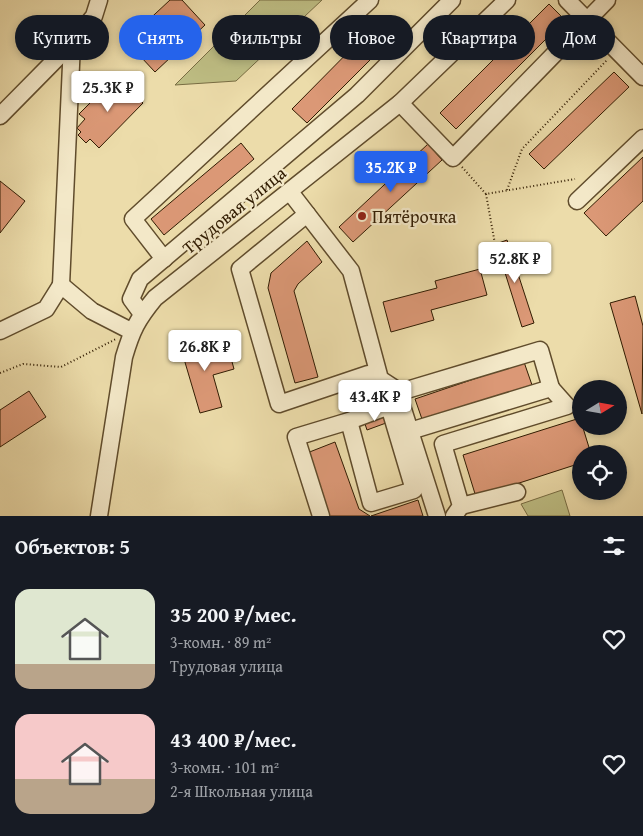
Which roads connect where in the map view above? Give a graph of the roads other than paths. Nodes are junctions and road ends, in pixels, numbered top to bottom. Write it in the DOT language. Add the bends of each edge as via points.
graph roads {
  1 [pos="99,0"];
  2 [pos="370,0"];
  3 [pos="452,0"];
  4 [pos="507,0"];
  5 [pos="567,0"];
  6 [pos="607,0"];
  7 [pos="94,15"];
  8 [pos="581,15"];
  9 [pos="593,15"];
  10 [pos="615,49"];
  11 [pos="55,60"];
  12 [pos="71,60"];
  13 [pos="549,60"];
  14 [pos="643,77"];
  15 [pos="400,103"];
  16 [pos="0,116"];
  17 [pos="643,138"];
  18 [pos="290,192"];
  19 [pos="577,201"];
  20 [pos="307,214"];
  21 [pos="164,259"];
  22 [pos="61,285"];
  23 [pos="142,314"];
  24 [pos="0,331"];
  25 [pos="131,331"];
  26 [pos="368,374"];
  27 [pos="551,388"];
  28 [pos="401,403"];
  29 [pos="349,421"];
  30 [pos="410,431"];
  31 [pos="421,488"];
  32 [pos="517,492"];
  33 [pos="457,511"];
  34 [pos="99,516"];
  35 [pos="321,516"];
  36 [pos="437,516"];
  1 -- 7 [label="street"];
  2 -- 21 [label="street" via="133,219"];
  3 -- 21 [label="street" via="357,95"];
  4 -- 15 [label="street, Трудовая улица"];
  5 -- 8 [label="street"];
  6 -- 9 [label="street"];
  10 -- 14 [label="street"];
  11 -- 16 [label="street"];
  12 -- 22 [label="street"];
  13 -- 15 [label="street" via="453,158"];
  15 -- 18 [label="street, Трудовая улица"];
  17 -- 19 [label="street"];
  18 -- 20 [label="street"];
  18 -- 23 [label="street, Трудовая улица" via="155,298"];
  20 -- 26 [label="street" via="240,270 280,404"];
  20 -- 27 [label="street" via="351,270 380,379 400,392 540,350"];
  21 -- 23 [label="street" via="140,279 131,299"];
  22 -- 24 [label="street" via="46,309"];
  22 -- 25 [label="street" via="92,310"];
  23 -- 25 [label="street, Трудовая улица"];
  25 -- 34 [label="street, Трудовая улица"];
  27 -- 30 [label="street"];
  27 -- 33 [label="street" via="567,406 443,444"];
  28 -- 30 [label="street"];
  29 -- 31 [label="street" via="389,406"];
  29 -- 31 [label="street" via="372,503"];
  29 -- 35 [label="street" via="296,438"];
  30 -- 31 [label="street"];
  31 -- 36 [label="street"];
  32 -- 33 [label="street"];
}
